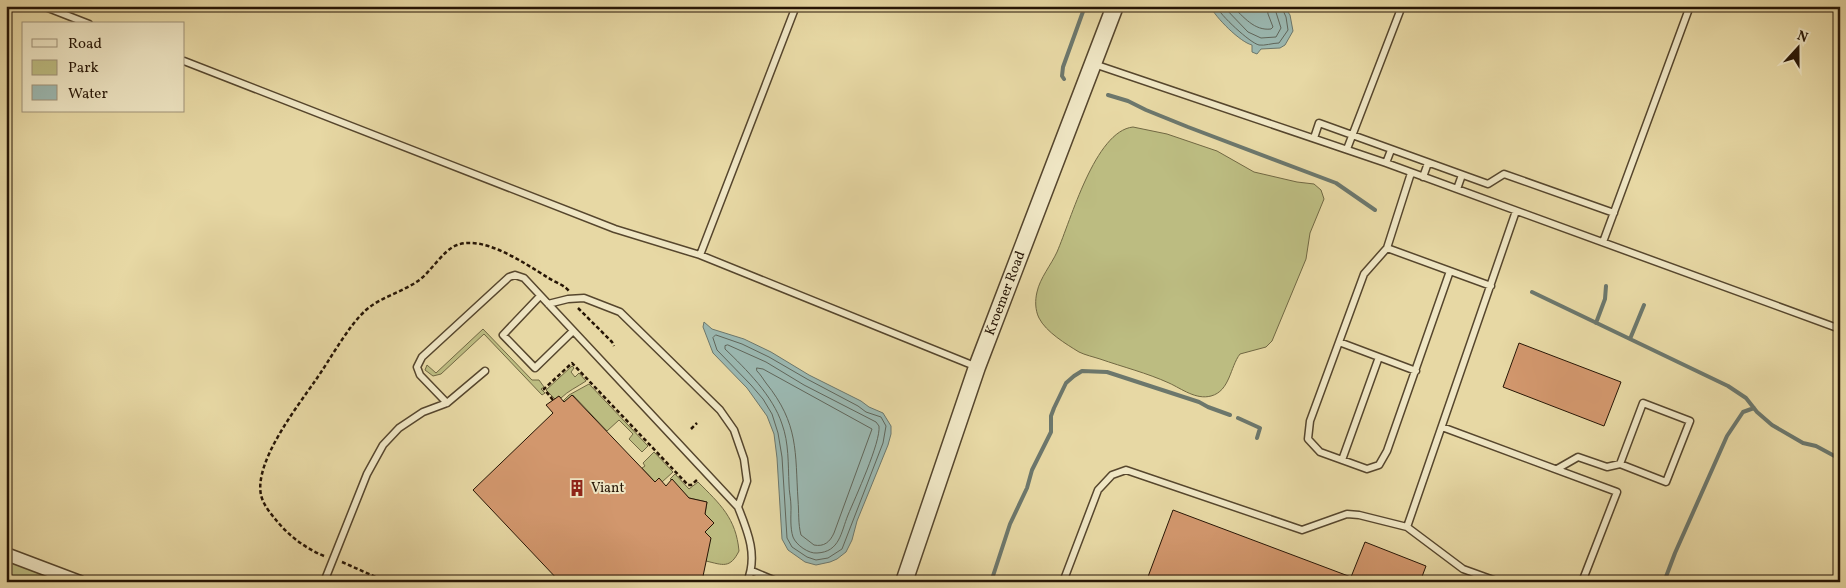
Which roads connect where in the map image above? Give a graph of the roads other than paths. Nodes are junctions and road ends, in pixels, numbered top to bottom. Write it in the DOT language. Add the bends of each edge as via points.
graph roads {
  1 [pos="44,6"];
  2 [pos="796,6"];
  3 [pos="1115,6"];
  4 [pos="1402,6"];
  5 [pos="1690,6"];
  6 [pos="84,22"];
  7 [pos="185,60"];
  8 [pos="1093,64"];
  9 [pos="1352,135"];
  10 [pos="1314,138"];
  11 [pos="1347,149"];
  12 [pos="1391,150"];
  13 [pos="1386,163"];
  14 [pos="1428,163"];
  15 [pos="1411,173"];
  16 [pos="1462,175"];
  17 [pos="1423,177"];
  18 [pos="1457,189"];
  19 [pos="1516,211"];
  20 [pos="1614,213"];
  21 [pos="1603,242"];
  22 [pos="1387,248"];
  23 [pos="700,255"];
  24 [pos="1450,271"];
  25 [pos="1491,286"];
  26 [pos="540,296"];
  27 [pos="548,304"];
  28 [pos="1840,329"];
  29 [pos="573,331"];
  30 [pos="1339,342"];
  31 [pos="1379,357"];
  32 [pos="977,367"];
  33 [pos="485,371"];
  34 [pos="1416,371"];
  35 [pos="447,403"];
  36 [pos="1442,427"];
  37 [pos="1342,460"];
  38 [pos="1620,464"];
  39 [pos="1557,469"];
  40 [pos="738,507"];
  41 [pos="1407,528"];
  42 [pos="6,554"];
  43 [pos="752,571"];
  44 [pos="80,582"];
  45 [pos="324,582"];
  46 [pos="748,582"];
  47 [pos="778,582"];
  48 [pos="904,582"];
  49 [pos="1064,582"];
  50 [pos="1499,582"];
  51 [pos="1582,582"];
  1 -- 6 [label="lane"];
  2 -- 23 [label="lane"];
  3 -- 8 [label="street, Kroemer Road"];
  4 -- 9 [label="lane"];
  5 -- 20 [label="lane"];
  7 -- 23 [label="lane" via="616,229"];
  8 -- 10 [label="lane"];
  8 -- 32 [label="street, Kroemer Road"];
  9 -- 10 [label="lane" via="1319,123"];
  9 -- 11 [label="lane"];
  9 -- 12 [label="lane"];
  10 -- 11 [label="lane"];
  11 -- 13 [label="lane"];
  12 -- 13 [label="lane"];
  12 -- 14 [label="lane"];
  13 -- 15 [label="lane"];
  14 -- 16 [label="lane"];
  14 -- 17 [label="lane"];
  15 -- 17 [label="lane"];
  15 -- 22 [label="lane"];
  16 -- 18 [label="lane"];
  16 -- 20 [label="lane" via="1488,184 1504,174"];
  17 -- 18 [label="lane"];
  18 -- 19 [label="lane"];
  19 -- 21 [label="lane"];
  19 -- 25 [label="lane"];
  20 -- 21 [label="lane"];
  21 -- 28 [label="lane"];
  22 -- 24 [label="lane"];
  22 -- 30 [label="lane" via="1364,274"];
  23 -- 32 [label="lane"];
  24 -- 25 [label="lane"];
  24 -- 34 [label="lane"];
  25 -- 36 [label="lane"];
  26 -- 27 [label="lane"];
  26 -- 29 [label="lane" via="503,335 535,368"];
  26 -- 35 [label="lane" via="524,278 509,276 422,357 417,368 420,375"];
  27 -- 29 [label="lane"];
  27 -- 40 [label="lane" via="584,298 620,312 720,410 734,430 744,459 747,481"];
  29 -- 40 [label="lane"];
  30 -- 31 [label="lane"];
  30 -- 37 [label="lane" via="1310,421 1308,439 1320,452"];
  31 -- 34 [label="lane"];
  31 -- 37 [label="lane"];
  32 -- 48 [label="street, Kroemer Road"];
  33 -- 35 [label="lane"];
  34 -- 37 [label="lane" via="1379,465 1367,469"];
  35 -- 45 [label="lane" via="423,412 399,428 384,445 367,474"];
  36 -- 39 [label="lane"];
  36 -- 41 [label="lane"];
  38 -- 38 [label="lane" via="1643,403 1690,421 1666,482"];
  38 -- 39 [label="lane" via="1607,467 1578,457"];
  39 -- 51 [label="lane" via="1617,492"];
  40 -- 43 [label="lane" via="752,550"];
  41 -- 49 [label="lane" via="1347,514 1302,530 1126,470 1112,475 1098,490"];
  41 -- 50 [label="lane" via="1463,569"];
  42 -- 44 [label="street"];
  43 -- 46 [label="lane"];
  43 -- 47 [label="lane"];
}
